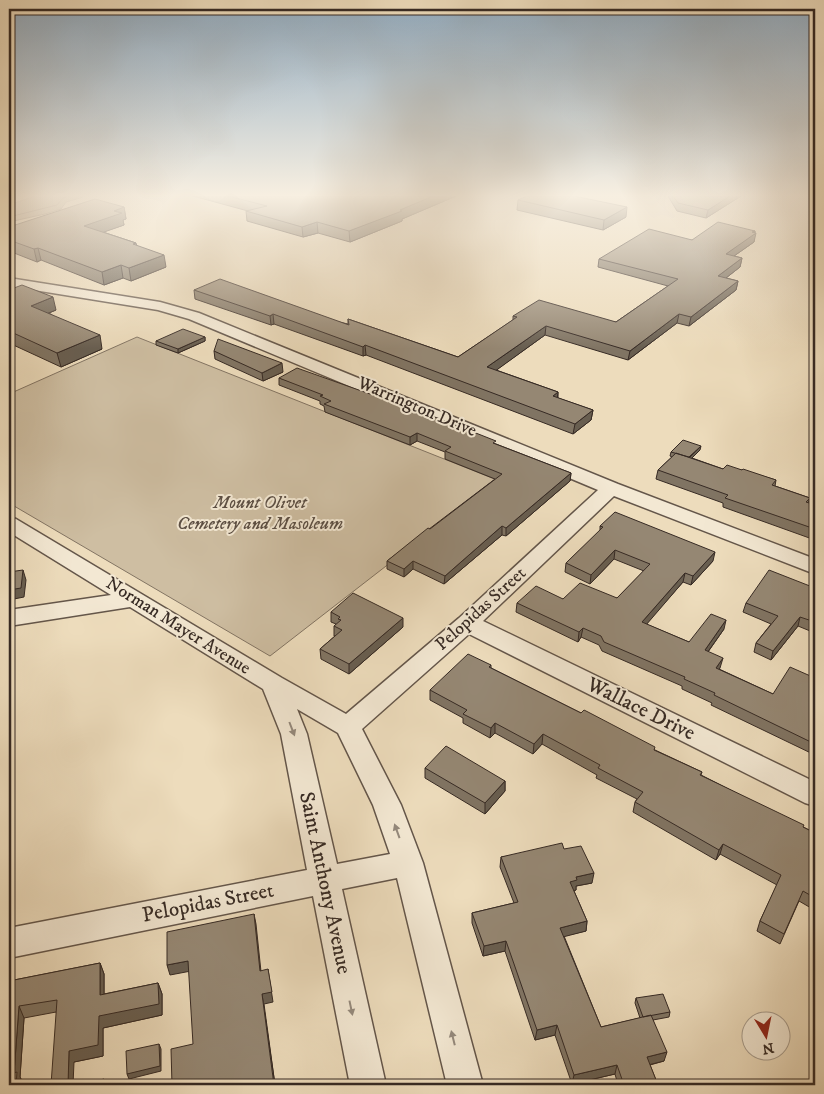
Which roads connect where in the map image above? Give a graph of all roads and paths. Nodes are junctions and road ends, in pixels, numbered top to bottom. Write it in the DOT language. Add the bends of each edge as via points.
graph roads {
  1 [pos="9,282"];
  2 [pos="611,488"];
  3 [pos="9,523"];
  4 [pos="815,567"];
  5 [pos="134,599"];
  6 [pos="9,618"];
  7 [pos="467,623"];
  8 [pos="273,684"];
  9 [pos="348,727"];
  10 [pos="815,795"];
  11 [pos="408,863"];
  12 [pos="324,879"];
  13 [pos="9,943"];
  14 [pos="368,1085"];
  15 [pos="465,1085"];
  1 -- 2 [label="street, Warrington Drive" via="184,312"];
  2 -- 4 [label="street, Warrington Drive"];
  2 -- 7 [label="street, Pelopidas Street"];
  3 -- 5 [label="street, Norman Mayer Avenue"];
  5 -- 6 [label="street"];
  5 -- 8 [label="street, Norman Mayer Avenue"];
  7 -- 9 [label="street, Pelopidas Street"];
  7 -- 10 [label="street, Wallace Drive"];
  8 -- 9 [label="street, Norman Mayer Avenue"];
  8 -- 12 [label="street, Saint Anthony Avenue, one-way" via="294,734"];
  11 -- 9 [label="street, one-way" via="387,805"];
  11 -- 12 [label="street, Pelopidas Street"];
  15 -- 11 [label="street, one-way"];
  12 -- 13 [label="street, Pelopidas Street"];
  12 -- 14 [label="street, Saint Anthony Avenue, one-way"];
}
